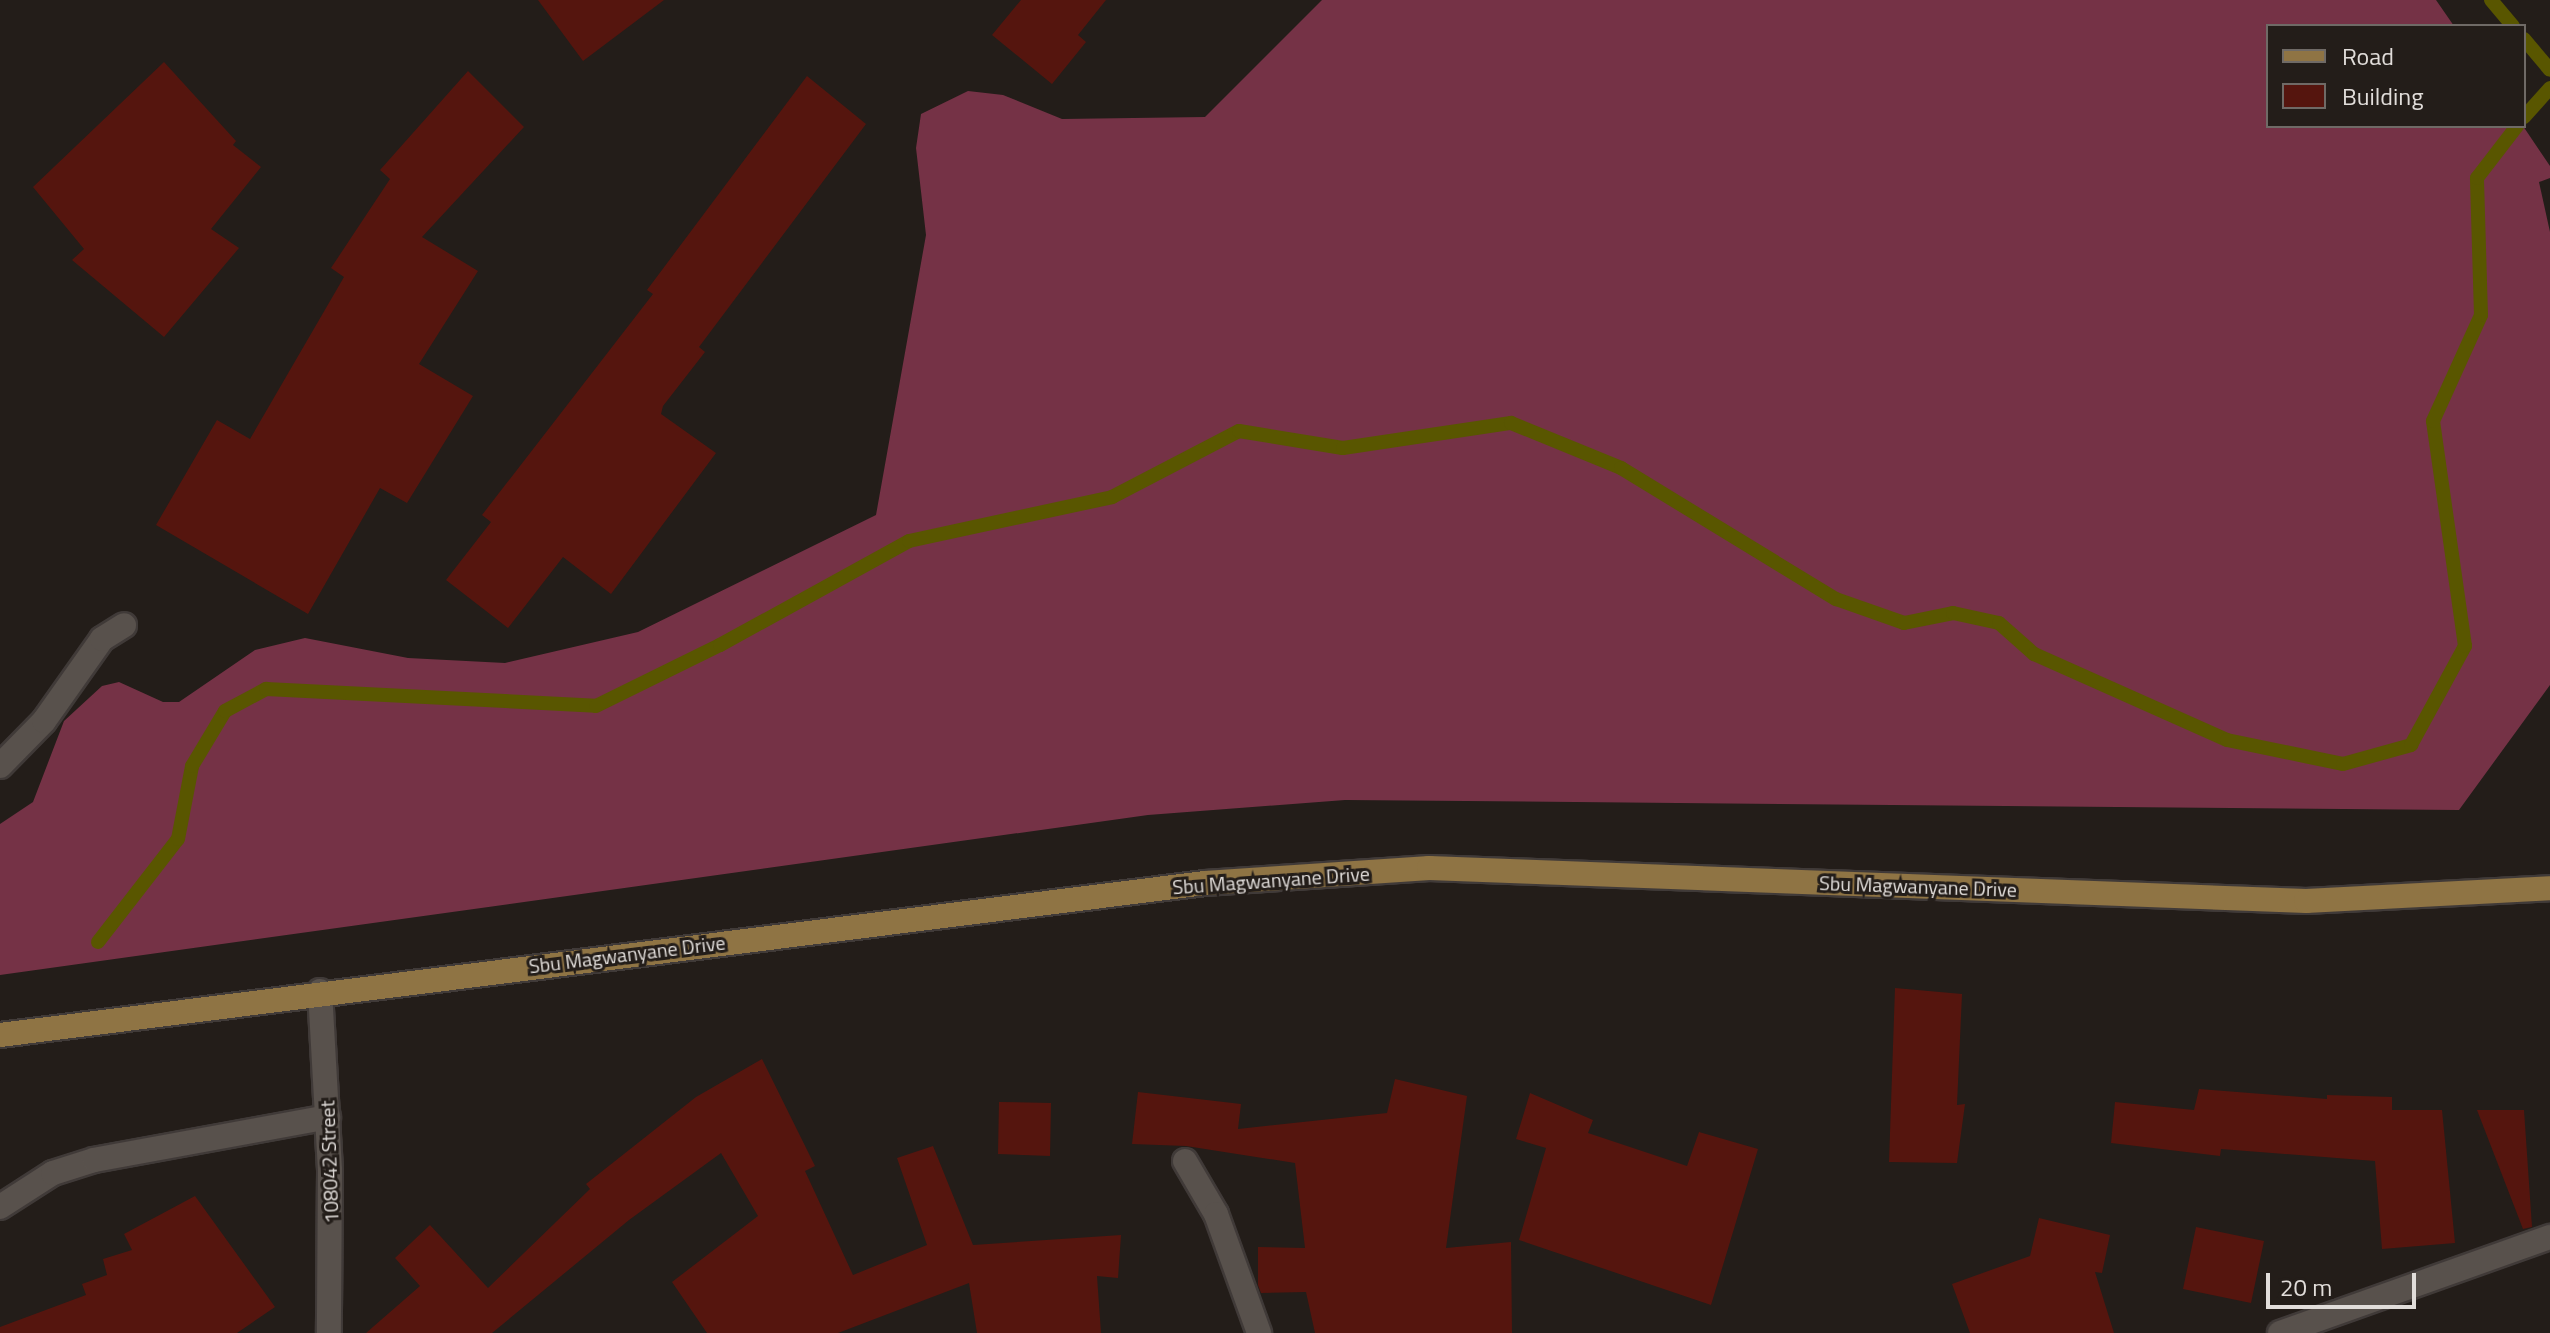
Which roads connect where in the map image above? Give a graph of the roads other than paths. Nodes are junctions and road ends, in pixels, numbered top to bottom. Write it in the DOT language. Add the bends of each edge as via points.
graph roads {
  1 [pos="124,625"];
  2 [pos="0,766"];
  3 [pos="2550,888"];
  4 [pos="320,991"];
  5 [pos="0,1035"];
  6 [pos="328,1117"];
  7 [pos="1185,1161"];
  8 [pos="0,1207"];
  9 [pos="2550,1237"];
  10 [pos="329,1333"];
  11 [pos="1259,1333"];
  12 [pos="2280,1333"];
  1 -- 2 [label="street" via="102,639 44,721"];
  3 -- 4 [label="main road, Sbu Magwanyane Drive" via="2306,901 1429,868 1205,883"];
  4 -- 5 [label="main road, Sbu Magwanyane Drive"];
  4 -- 6 [label="street, 108042 Street"];
  6 -- 8 [label="street" via="94,1160 53,1173"];
  6 -- 10 [label="street, 108042 Street"];
  7 -- 11 [label="street" via="1216,1214"];
  9 -- 12 [label="street"];
}
